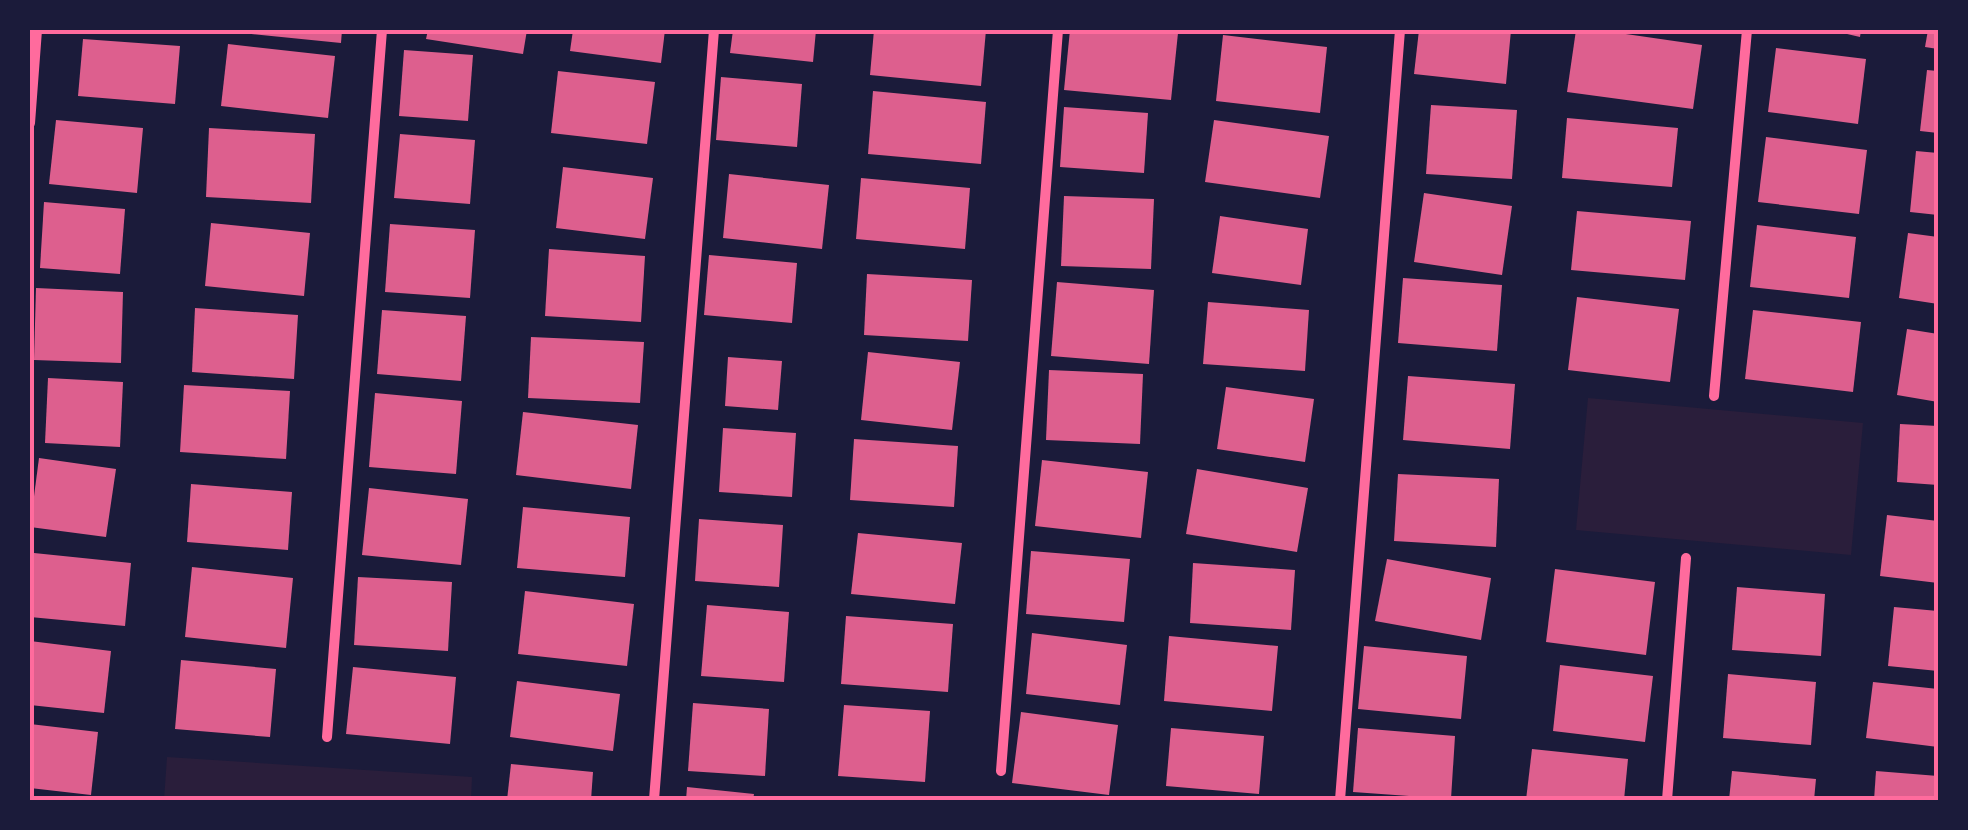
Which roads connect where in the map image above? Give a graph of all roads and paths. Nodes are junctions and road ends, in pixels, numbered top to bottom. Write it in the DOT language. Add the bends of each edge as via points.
graph roads {
  1 [pos="37,30"];
  2 [pos="382,30"];
  3 [pos="714,30"];
  4 [pos="1058,30"];
  5 [pos="1400,30"];
  6 [pos="1747,30"];
  7 [pos="30,122"];
  8 [pos="1714,396"];
  9 [pos="1686,558"];
  10 [pos="327,737"];
  11 [pos="1001,771"];
  12 [pos="654,800"];
  13 [pos="1340,800"];
  14 [pos="1668,800"];
  1 -- 7 [label="street"];
  2 -- 10 [label="street"];
  3 -- 12 [label="street"];
  4 -- 11 [label="street"];
  5 -- 13 [label="street"];
  6 -- 8 [label="street"];
  9 -- 14 [label="street"];
}
